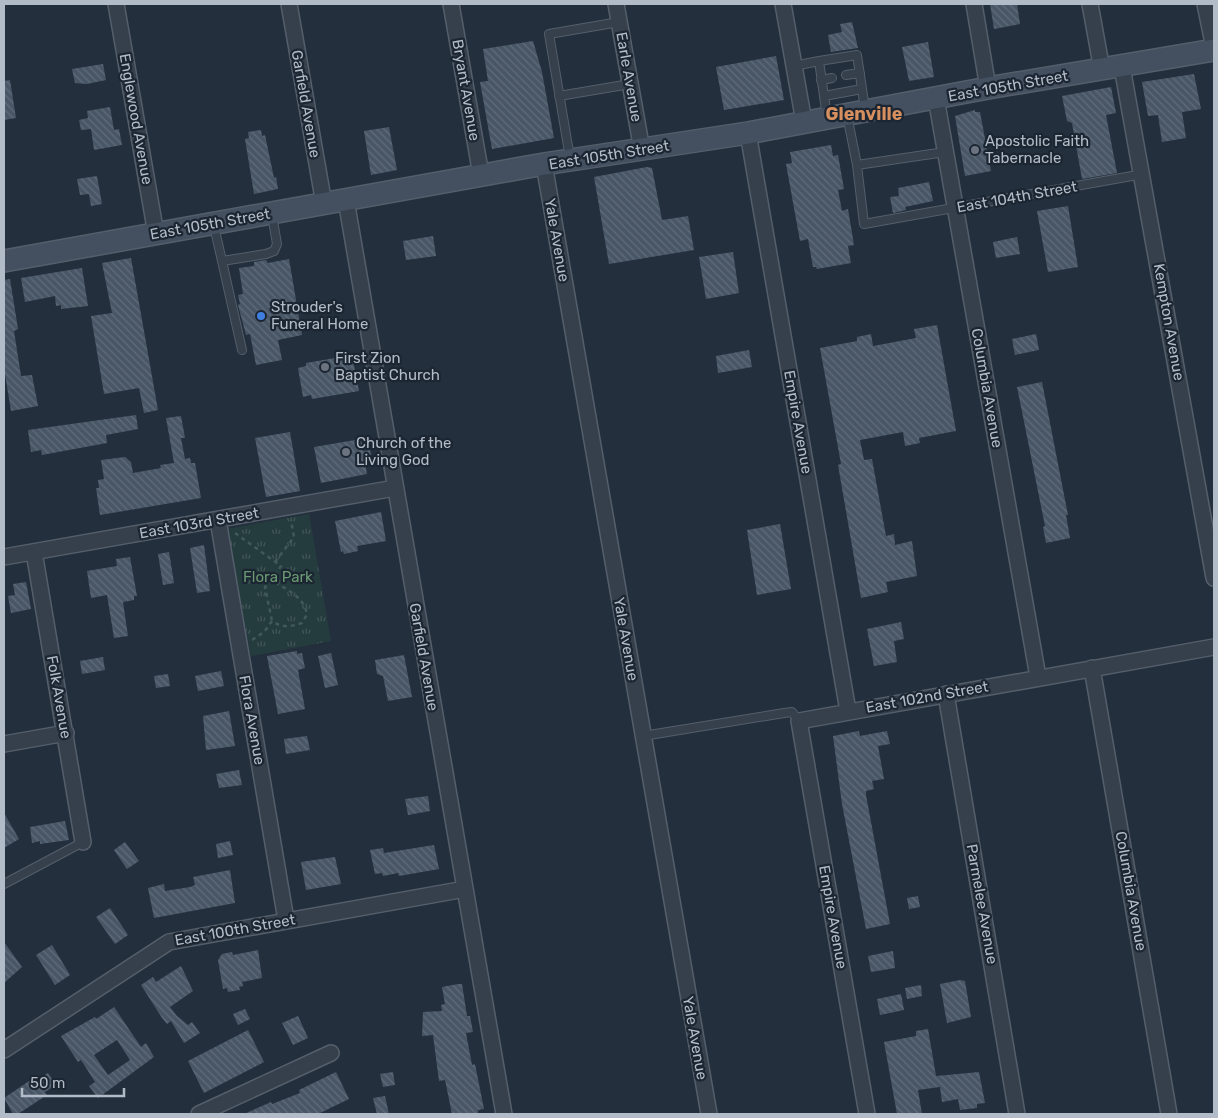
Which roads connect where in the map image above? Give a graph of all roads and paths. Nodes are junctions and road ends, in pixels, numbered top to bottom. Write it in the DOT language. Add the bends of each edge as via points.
graph roads {
  1 [pos="116,4"];
  2 [pos="289,4"];
  3 [pos="451,4"];
  4 [pos="616,4"];
  5 [pos="783,4"];
  6 [pos="974,4"];
  7 [pos="1090,4"];
  8 [pos="1206,4"];
  9 [pos="619,22"];
  10 [pos="1214,49"];
  11 [pos="819,61"];
  12 [pos="794,66"];
  13 [pos="1112,69"];
  14 [pos="860,73"];
  15 [pos="846,75"];
  16 [pos="832,78"];
  17 [pos="821,80"];
  18 [pos="630,84"];
  19 [pos="988,88"];
  20 [pos="862,89"];
  21 [pos="559,96"];
  22 [pos="824,96"];
  23 [pos="936,98"];
  24 [pos="846,114"];
  25 [pos="804,122"];
  26 [pos="748,133"];
  27 [pos="642,150"];
  28 [pos="945,152"];
  29 [pos="570,160"];
  30 [pos="544,164"];
  31 [pos="857,165"];
  32 [pos="1143,174"];
  33 [pos="481,175"];
  34 [pos="346,200"];
  35 [pos="324,204"];
  36 [pos="955,208"];
  37 [pos="272,213"];
  38 [pos="214,224"];
  39 [pos="156,234"];
  40 [pos="4,261"];
  41 [pos="222,261"];
  42 [pos="242,350"];
  43 [pos="395,488"];
  44 [pos="218,520"];
  45 [pos="291,520"];
  46 [pos="233,531"];
  47 [pos="34,552"];
  48 [pos="4,557"];
  49 [pos="275,562"];
  50 [pos="1214,578"];
  51 [pos="272,580"];
  52 [pos="272,621"];
  53 [pos="251,641"];
  54 [pos="1214,647"];
  55 [pos="1092,668"];
  56 [pos="1038,677"];
  57 [pos="946,694"];
  58 [pos="848,711"];
  59 [pos="799,721"];
  60 [pos="66,733"];
  61 [pos="643,736"];
  62 [pos="4,744"];
  63 [pos="83,842"];
  64 [pos="4,884"];
  65 [pos="465,889"];
  66 [pos="286,920"];
  67 [pos="4,1050"];
  68 [pos="331,1053"];
  69 [pos="199,1114"];
  70 [pos="504,1114"];
  71 [pos="709,1114"];
  72 [pos="867,1114"];
  73 [pos="1017,1114"];
  74 [pos="1169,1114"];
  1 -- 39 [label="street, Englewood Avenue"];
  2 -- 35 [label="street, Garfield Avenue"];
  3 -- 33 [label="street, Bryant Avenue"];
  4 -- 9 [label="street, Earle Avenue"];
  5 -- 12 [label="street"];
  6 -- 19 [label="street"];
  7 -- 13 [label="street, Kempton Avenue"];
  8 -- 10 [label="street"];
  9 -- 18 [label="street, Earle Avenue"];
  9 -- 21 [label="lane" via="549,34"];
  10 -- 13 [label="main road, East 105th Street"];
  11 -- 12 [label="lane"];
  11 -- 14 [label="lane" via="857,54"];
  11 -- 17 [label="lane"];
  12 -- 25 [label="street"];
  13 -- 19 [label="main road, East 105th Street"];
  13 -- 32 [label="street, Kempton Avenue"];
  14 -- 15 [label="lane"];
  14 -- 20 [label="lane"];
  16 -- 17 [label="lane"];
  17 -- 22 [label="lane"];
  18 -- 21 [label="lane"];
  18 -- 27 [label="street, Earle Avenue"];
  19 -- 23 [label="main road, East 105th Street"];
  20 -- 22 [label="lane"];
  20 -- 24 [label="lane"];
  21 -- 29 [label="lane"];
  22 -- 24 [label="lane"];
  23 -- 24 [label="main road, East 105th Street"];
  23 -- 28 [label="street, Columbia Avenue"];
  24 -- 25 [label="main road, East 105th Street"];
  24 -- 31 [label="lane"];
  25 -- 26 [label="main road, East 105th Street"];
  26 -- 27 [label="main road, East 105th Street"];
  26 -- 58 [label="street, Empire Avenue"];
  27 -- 29 [label="main road, East 105th Street"];
  28 -- 31 [label="lane"];
  28 -- 36 [label="street, Columbia Avenue"];
  29 -- 30 [label="main road, East 105th Street"];
  30 -- 33 [label="main road, East 105th Street"];
  30 -- 61 [label="street, Yale Avenue"];
  31 -- 36 [label="lane, East 104th Street" via="864,224"];
  32 -- 36 [label="lane, East 104th Street"];
  32 -- 50 [label="street, Kempton Avenue"];
  33 -- 34 [label="main road, East 105th Street"];
  34 -- 35 [label="main road, East 105th Street"];
  34 -- 43 [label="street, Garfield Avenue"];
  35 -- 37 [label="main road, East 105th Street"];
  36 -- 56 [label="street, Columbia Avenue"];
  37 -- 38 [label="main road, East 105th Street"];
  37 -- 41 [label="lane" via="277,244 274,251"];
  38 -- 39 [label="main road, East 105th Street"];
  38 -- 41 [label="lane"];
  39 -- 40 [label="main road, East 105th Street"];
  41 -- 42 [label="lane"];
  43 -- 44 [label="street, East 103rd Street"];
  43 -- 65 [label="street, Garfield Avenue"];
  44 -- 47 [label="street, East 103rd Street"];
  44 -- 66 [label="street, Flora Avenue"];
  45 -- 49 [label="path" via="294,537"];
  46 -- 49 [label="path"];
  47 -- 48 [label="street, East 103rd Street"];
  47 -- 60 [label="street, Folk Avenue"];
  49 -- 51 [label="path" via="281,566"];
  51 -- 52 [label="path" via="265,587"];
  51 -- 52 [label="path" via="298,596 305,603 307,614 302,623 291,626 280,626"];
  52 -- 53 [label="path"];
  54 -- 55 [label="street, East 102nd Street"];
  55 -- 56 [label="street, East 102nd Street"];
  55 -- 74 [label="street, Columbia Avenue"];
  56 -- 57 [label="street, East 102nd Street"];
  57 -- 58 [label="street, East 102nd Street"];
  57 -- 73 [label="street, Parmelee Avenue"];
  58 -- 59 [label="street, East 102nd Street"];
  59 -- 61 [label="lane" via="792,712"];
  59 -- 72 [label="street, Empire Avenue"];
  60 -- 62 [label="street"];
  60 -- 63 [label="street, Folk Avenue"];
  61 -- 71 [label="street, Yale Avenue"];
  63 -- 64 [label="lane"];
  65 -- 66 [label="street, East 100th Street"];
  65 -- 70 [label="street, Garfield Avenue"];
  66 -- 67 [label="street, East 100th Street" via="169,942"];
  68 -- 69 [label="street"];
}
